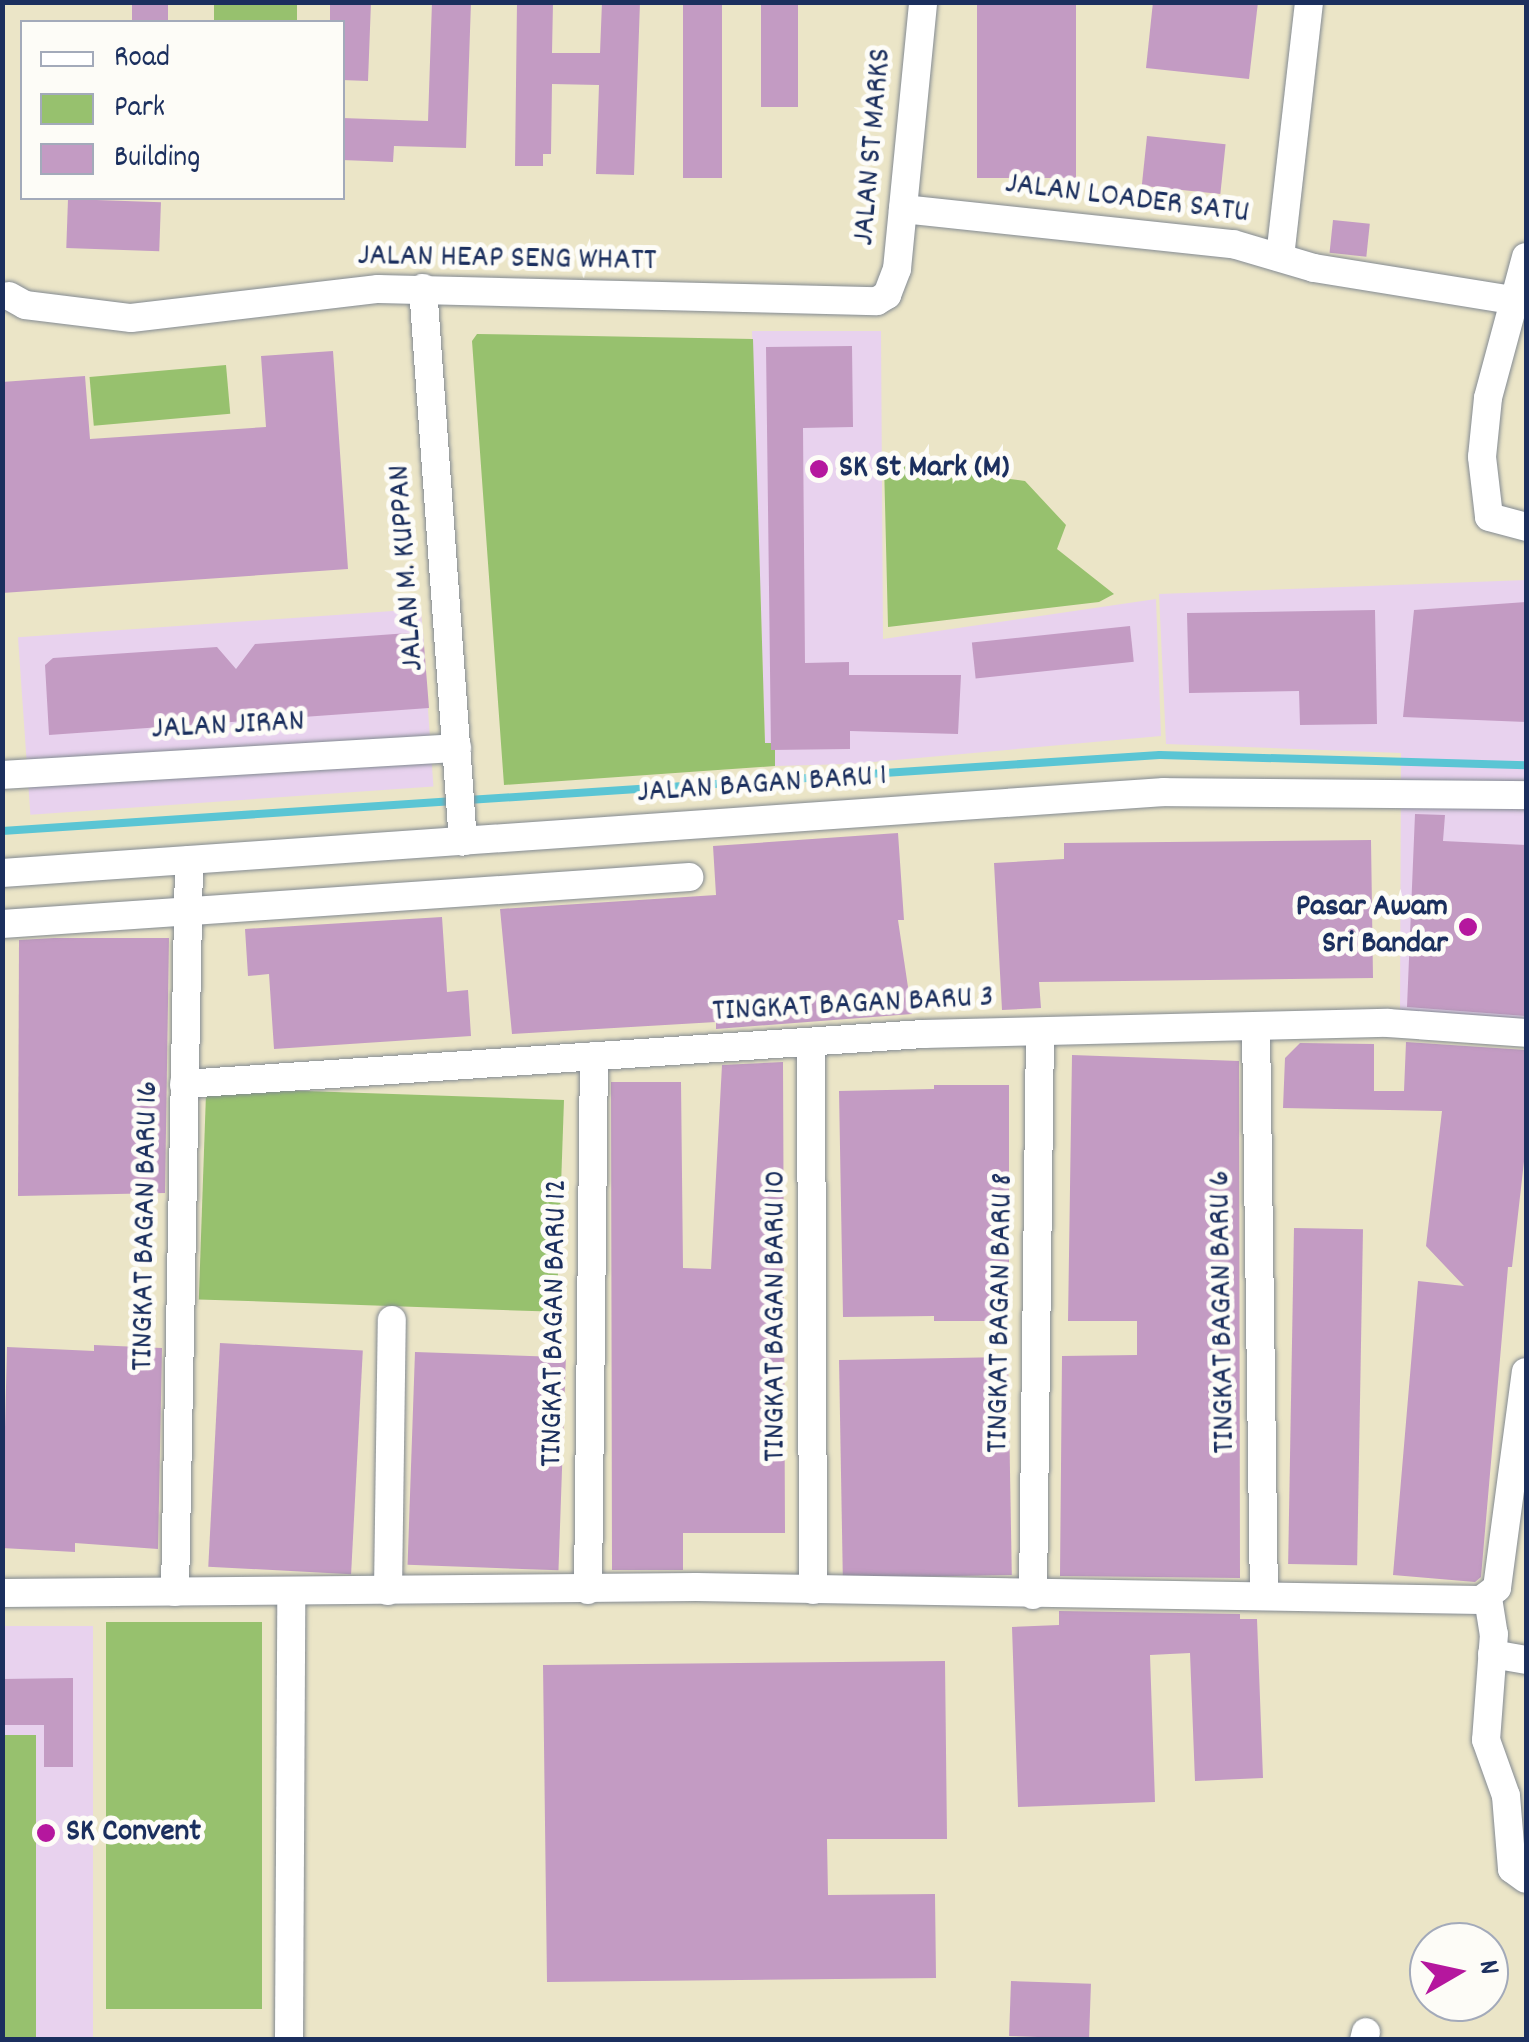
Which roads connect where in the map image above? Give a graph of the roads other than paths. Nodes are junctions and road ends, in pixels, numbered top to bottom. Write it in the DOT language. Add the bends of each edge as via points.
graph roads {
  1 [pos="923,2"];
  2 [pos="1309,2"];
  3 [pos="903,210"];
  4 [pos="1280,256"];
  5 [pos="1526,257"];
  6 [pos="423,288"];
  7 [pos="887,295"];
  8 [pos="10,296"];
  9 [pos="1517,300"];
  10 [pos="1526,527"];
  11 [pos="457,748"];
  12 [pos="2,776"];
  13 [pos="1526,794"];
  14 [pos="464,842"];
  15 [pos="188,860"];
  16 [pos="2,873"];
  17 [pos="689,876"];
  18 [pos="187,911"];
  19 [pos="2,924"];
  20 [pos="1256,1026"];
  21 [pos="1040,1032"];
  22 [pos="1526,1034"];
  23 [pos="811,1042"];
  24 [pos="594,1056"];
  25 [pos="184,1084"];
  26 [pos="392,1320"];
  27 [pos="1526,1372"];
  28 [pos="588,1590"];
  29 [pos="814,1590"];
  30 [pos="175,1592"];
  31 [pos="291,1592"];
  32 [pos="388,1592"];
  33 [pos="2,1594"];
  34 [pos="1034,1594"];
  35 [pos="1264,1596"];
  36 [pos="1490,1596"];
  37 [pos="1492,1654"];
  38 [pos="1526,1660"];
  39 [pos="1526,1879"];
  40 [pos="289,2040"];
  1 -- 3 [label="street, JALAN ST MARKS"];
  2 -- 4 [label="street"];
  3 -- 4 [label="street, JALAN LOADER SATU" via="1233,244"];
  3 -- 7 [label="street, JALAN ST MARKS" via="897,270"];
  4 -- 9 [label="street, JALAN LOADER SATU" via="1314,268"];
  5 -- 9 [label="street"];
  6 -- 7 [label="street, JALAN HEAP SENG WHATT" via="865,304"];
  6 -- 8 [label="street, JALAN HEAP SENG WHATT" via="131,318 24,306"];
  6 -- 11 [label="street, JALAN M. KUPPAN"];
  9 -- 10 [label="street" via="1488,398 1482,457 1489,517"];
  11 -- 12 [label="street, JALAN JIRAN"];
  11 -- 14 [label="street, JALAN M. KUPPAN"];
  13 -- 14 [label="street, JALAN BAGAN BARU 1" via="1164,792"];
  14 -- 15 [label="street, JALAN BAGAN BARU 1"];
  15 -- 16 [label="street, JALAN BAGAN BARU 1"];
  15 -- 18 [label="street, TINGKAT BAGAN BARU 16"];
  17 -- 18 [label="street"];
  18 -- 19 [label="street"];
  18 -- 25 [label="street, TINGKAT BAGAN BARU 16"];
  20 -- 21 [label="street, TINGKAT BAGAN BARU 3"];
  20 -- 22 [label="street, TINGKAT BAGAN BARU 3" via="1388,1023"];
  20 -- 35 [label="street, TINGKAT BAGAN BARU 6"];
  21 -- 23 [label="street, TINGKAT BAGAN BARU 3"];
  21 -- 34 [label="street, TINGKAT BAGAN BARU 8"];
  23 -- 24 [label="street, TINGKAT BAGAN BARU 3"];
  23 -- 29 [label="street, TINGKAT BAGAN BARU 10"];
  24 -- 25 [label="street, TINGKAT BAGAN BARU 3"];
  24 -- 28 [label="street, TINGKAT BAGAN BARU 12"];
  25 -- 30 [label="street, TINGKAT BAGAN BARU 16"];
  26 -- 32 [label="street"];
  27 -- 36 [label="street"];
  28 -- 29 [label="street"];
  28 -- 32 [label="street"];
  29 -- 34 [label="street"];
  30 -- 31 [label="street"];
  30 -- 33 [label="street"];
  31 -- 32 [label="street"];
  31 -- 40 [label="street"];
  34 -- 35 [label="street"];
  35 -- 36 [label="street"];
  36 -- 37 [label="street"];
  37 -- 38 [label="street"];
  37 -- 39 [label="street" via="1486,1740 1506,1796 1512,1869"];
}
